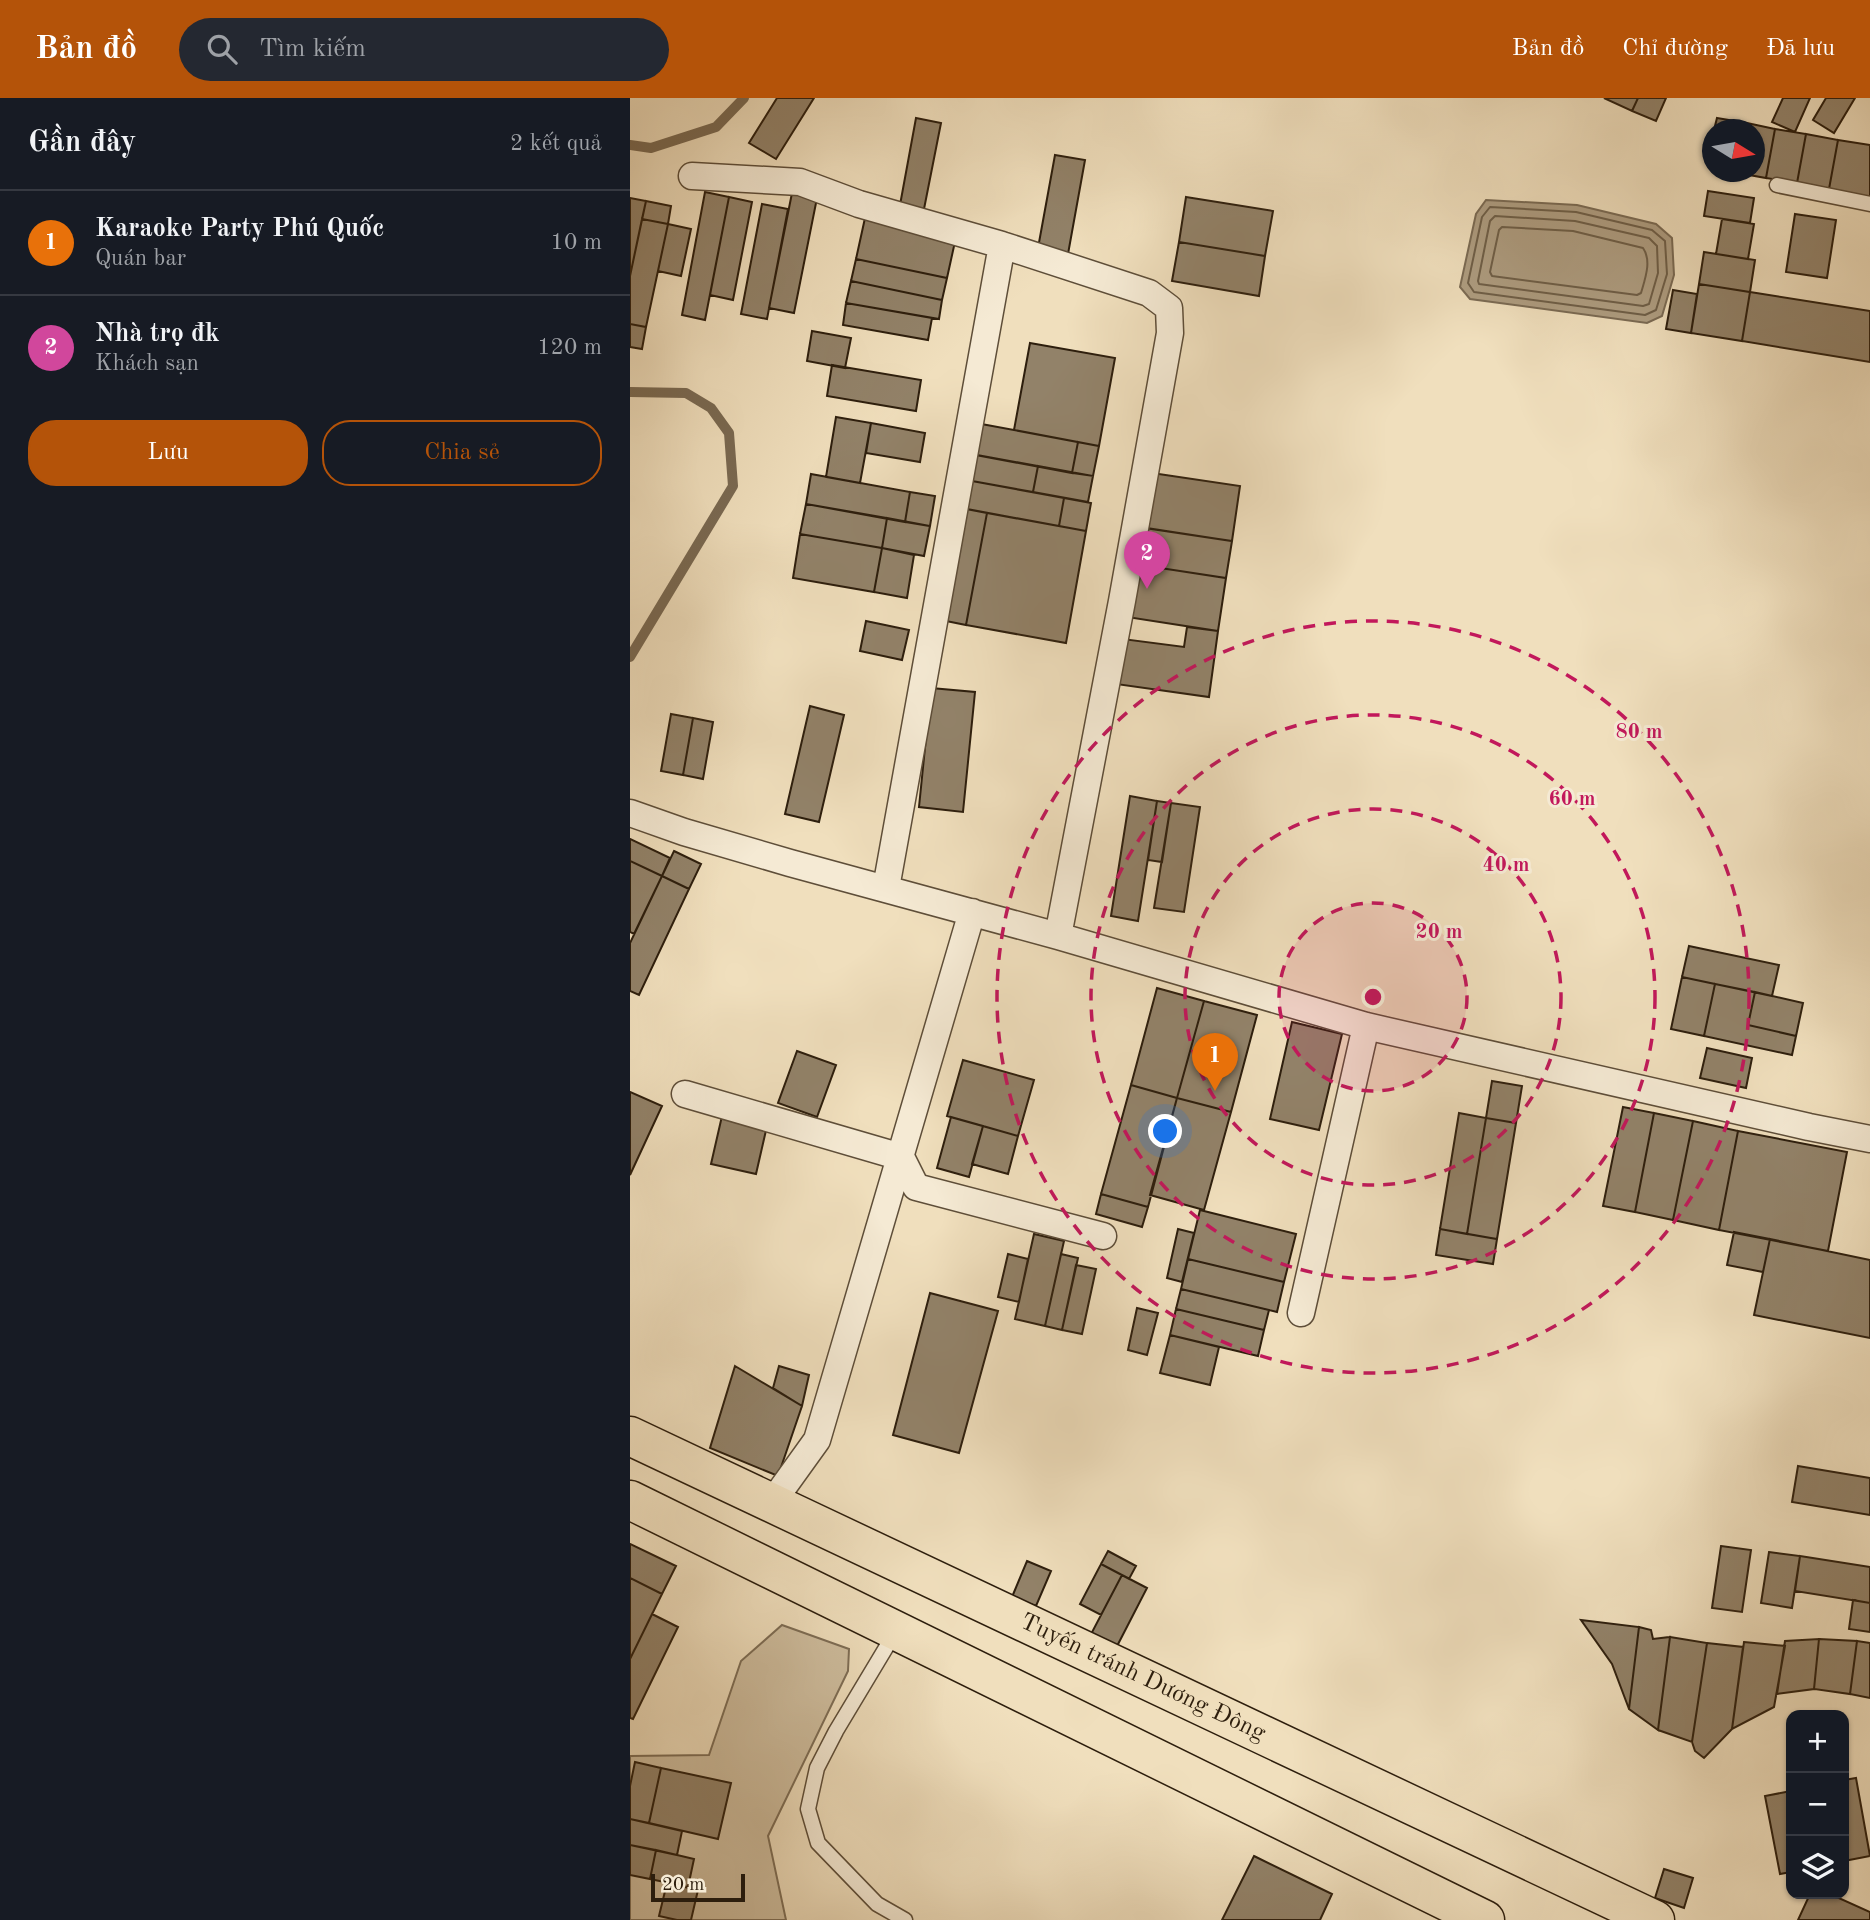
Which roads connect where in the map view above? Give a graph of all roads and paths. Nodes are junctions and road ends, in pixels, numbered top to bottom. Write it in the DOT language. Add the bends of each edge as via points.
graph roads {
  1 [pos="692,176"];
  2 [pos="1777,184"];
  3 [pos="1870,204"];
  4 [pos="1002,245"];
  5 [pos="630,813"];
  6 [pos="886,888"];
  7 [pos="972,912"];
  8 [pos="1058,936"];
  9 [pos="1366,1026"];
  10 [pos="685,1094"];
  11 [pos="1870,1139"];
  12 [pos="901,1157"];
  13 [pos="1103,1236"];
  14 [pos="1301,1313"];
  15 [pos="630,1436"];
  16 [pos="630,1500"];
  17 [pos="771,1504"];
  18 [pos="896,1631"];
  19 [pos="905,1920"];
  20 [pos="1485,1920"];
  21 [pos="1655,1920"];
  1 -- 4 [label="street" via="800,182"];
  2 -- 3 [label="lane"];
  4 -- 6 [label="street"];
  4 -- 8 [label="street" via="1149,293 1169,309 1170,333"];
  5 -- 6 [label="street" via="777,860"];
  6 -- 7 [label="street"];
  7 -- 8 [label="street"];
  7 -- 12 [label="street"];
  8 -- 9 [label="street"];
  9 -- 11 [label="street"];
  9 -- 14 [label="street"];
  10 -- 12 [label="street"];
  12 -- 13 [label="street" via="916,1187"];
  12 -- 17 [label="street" via="817,1440"];
  15 -- 17 [label="main road, Tuyến tránh Dương Đông"];
  16 -- 18 [label="main road"];
  17 -- 21 [label="main road, Tuyến tránh Dương Đông"];
  18 -- 19 [label="lane" via="817,1768 808,1809 818,1843 877,1904"];
  18 -- 20 [label="main road"];
}
